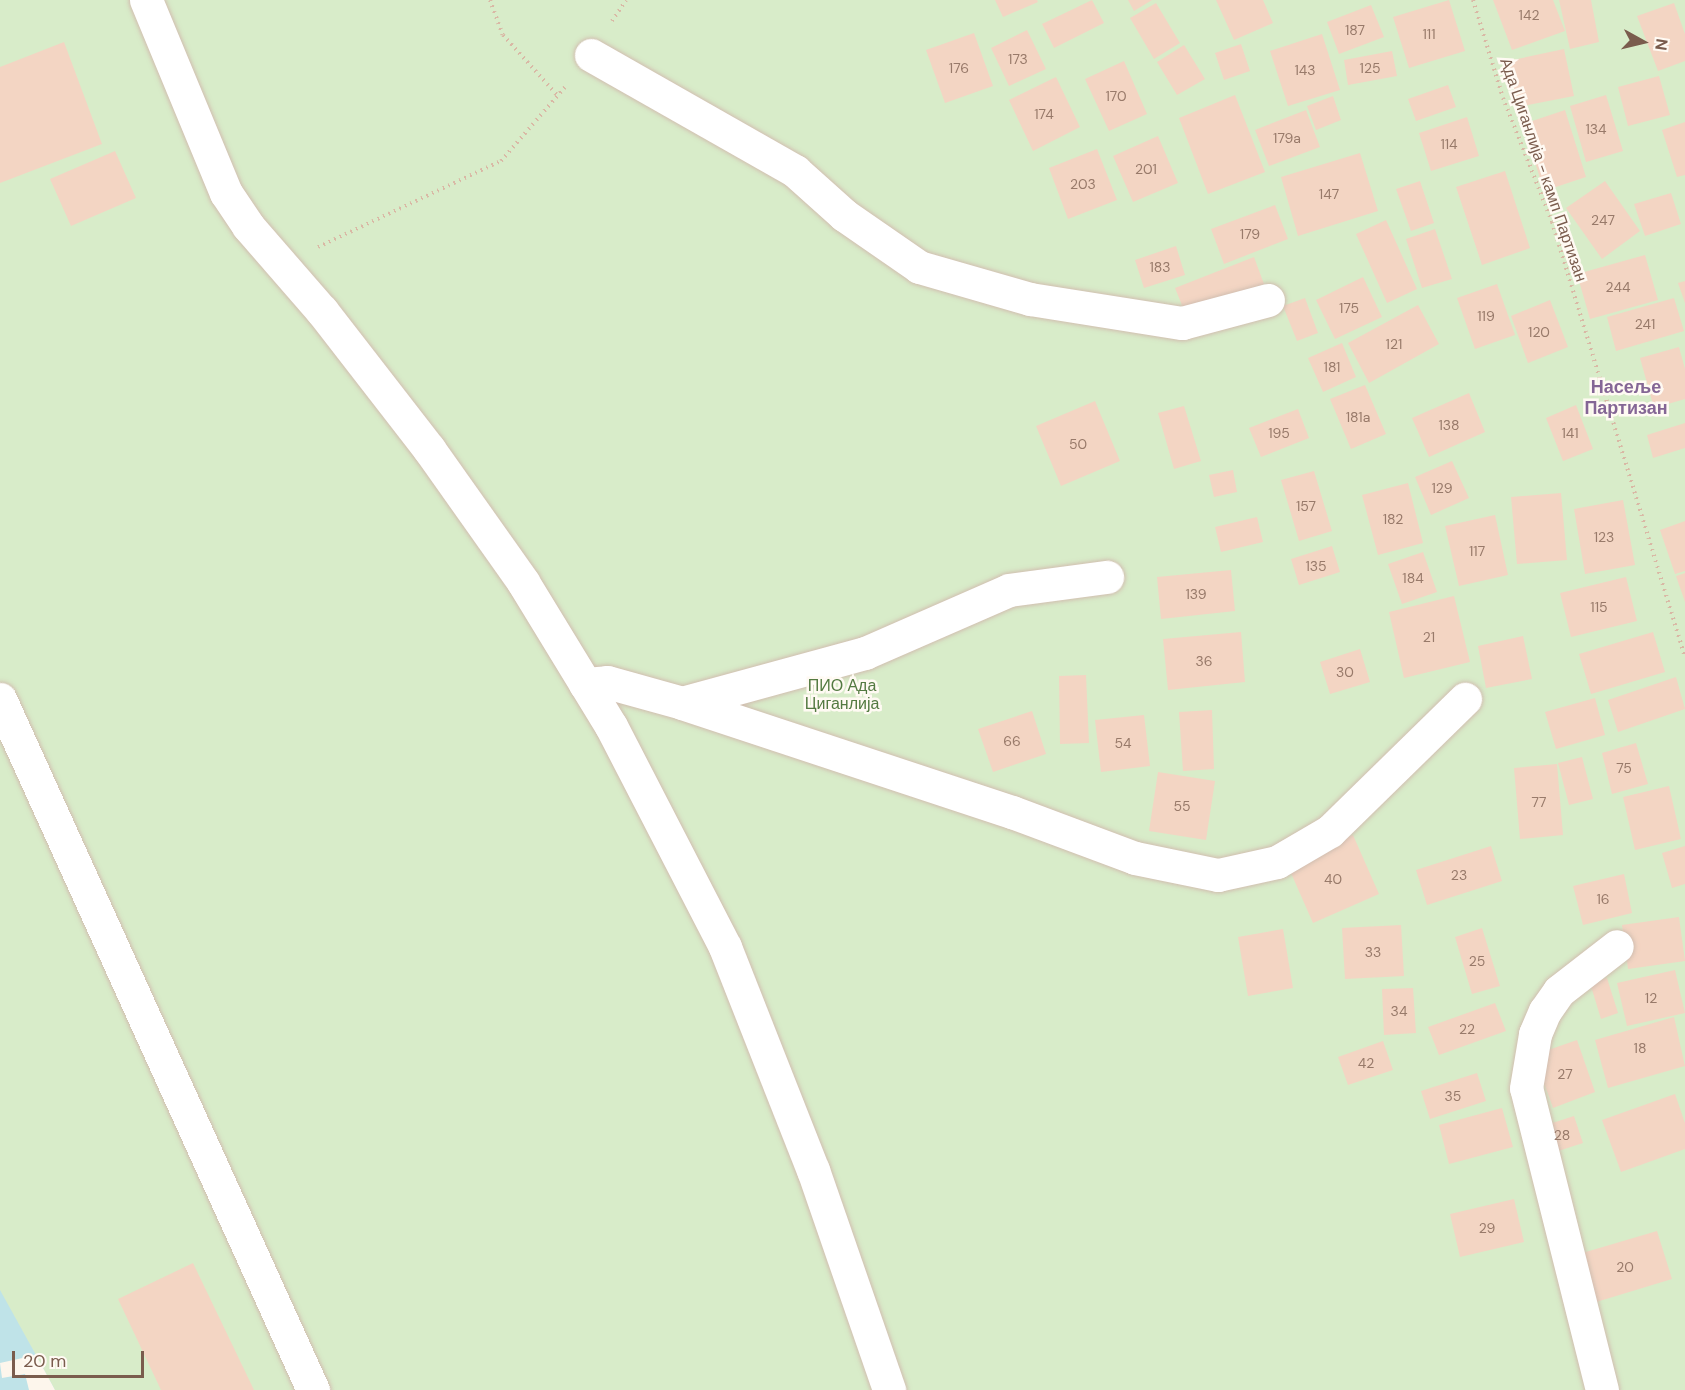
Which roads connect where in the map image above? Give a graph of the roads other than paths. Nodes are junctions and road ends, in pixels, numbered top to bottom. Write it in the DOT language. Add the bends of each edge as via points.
graph roads {
  1 [pos="146,0"];
  2 [pos="591,55"];
  3 [pos="1268,300"];
  4 [pos="1107,577"];
  5 [pos="585,684"];
  6 [pos="0,699"];
  7 [pos="1465,699"];
  8 [pos="682,704"];
  9 [pos="1617,946"];
  10 [pos="314,1390"];
  11 [pos="889,1390"];
  12 [pos="1602,1390"];
  1 -- 5 [label="street" via="226,193 248,226 429,449 523,582"];
  2 -- 3 [label="street" via="795,171 844,215 919,267 1030,299 1182,323"];
  4 -- 8 [label="street" via="1009,590 865,653"];
  5 -- 8 [label="street" via="607,682"];
  5 -- 11 [label="street" via="725,947 813,1170"];
  6 -- 10 [label="street"];
  7 -- 8 [label="street" via="1330,831 1277,862 1218,875 1135,858 1012,812"];
  9 -- 12 [label="street" via="1559,991 1545,1011 1535,1034 1526,1088"];
}
